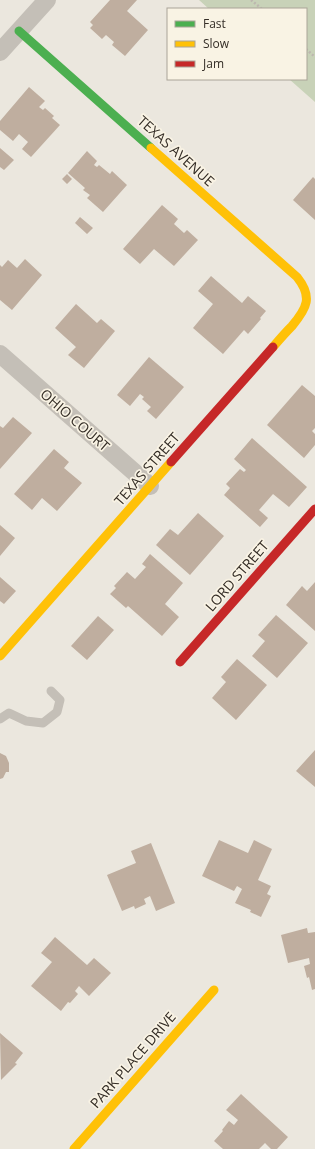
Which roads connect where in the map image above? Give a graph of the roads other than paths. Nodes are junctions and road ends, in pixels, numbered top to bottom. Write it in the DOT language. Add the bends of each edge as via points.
graph roads {
  1 [pos="48,0"];
  2 [pos="19,31"];
  3 [pos="0,52"];
  4 [pos="308,297"];
  5 [pos="0,354"];
  6 [pos="150,486"];
  7 [pos="315,509"];
  8 [pos="0,656"];
  9 [pos="180,662"];
  10 [pos="52,691"];
  11 [pos="0,719"];
  12 [pos="214,990"];
  13 [pos="74,1149"];
  1 -- 2 [label="street"];
  2 -- 3 [label="street"];
  2 -- 4 [label="street, TEXAS AVENUE" via="297,277 305,287"];
  4 -- 6 [label="street, TEXAS STREET" via="303,313"];
  5 -- 6 [label="street, OHIO COURT"];
  6 -- 8 [label="street, TEXAS STREET"];
  7 -- 9 [label="street, LORD STREET"];
  10 -- 11 [label="lane" via="60,700 57,712 43,723 26,721 9,713"];
  12 -- 13 [label="street, PARK PLACE DRIVE"];
}
